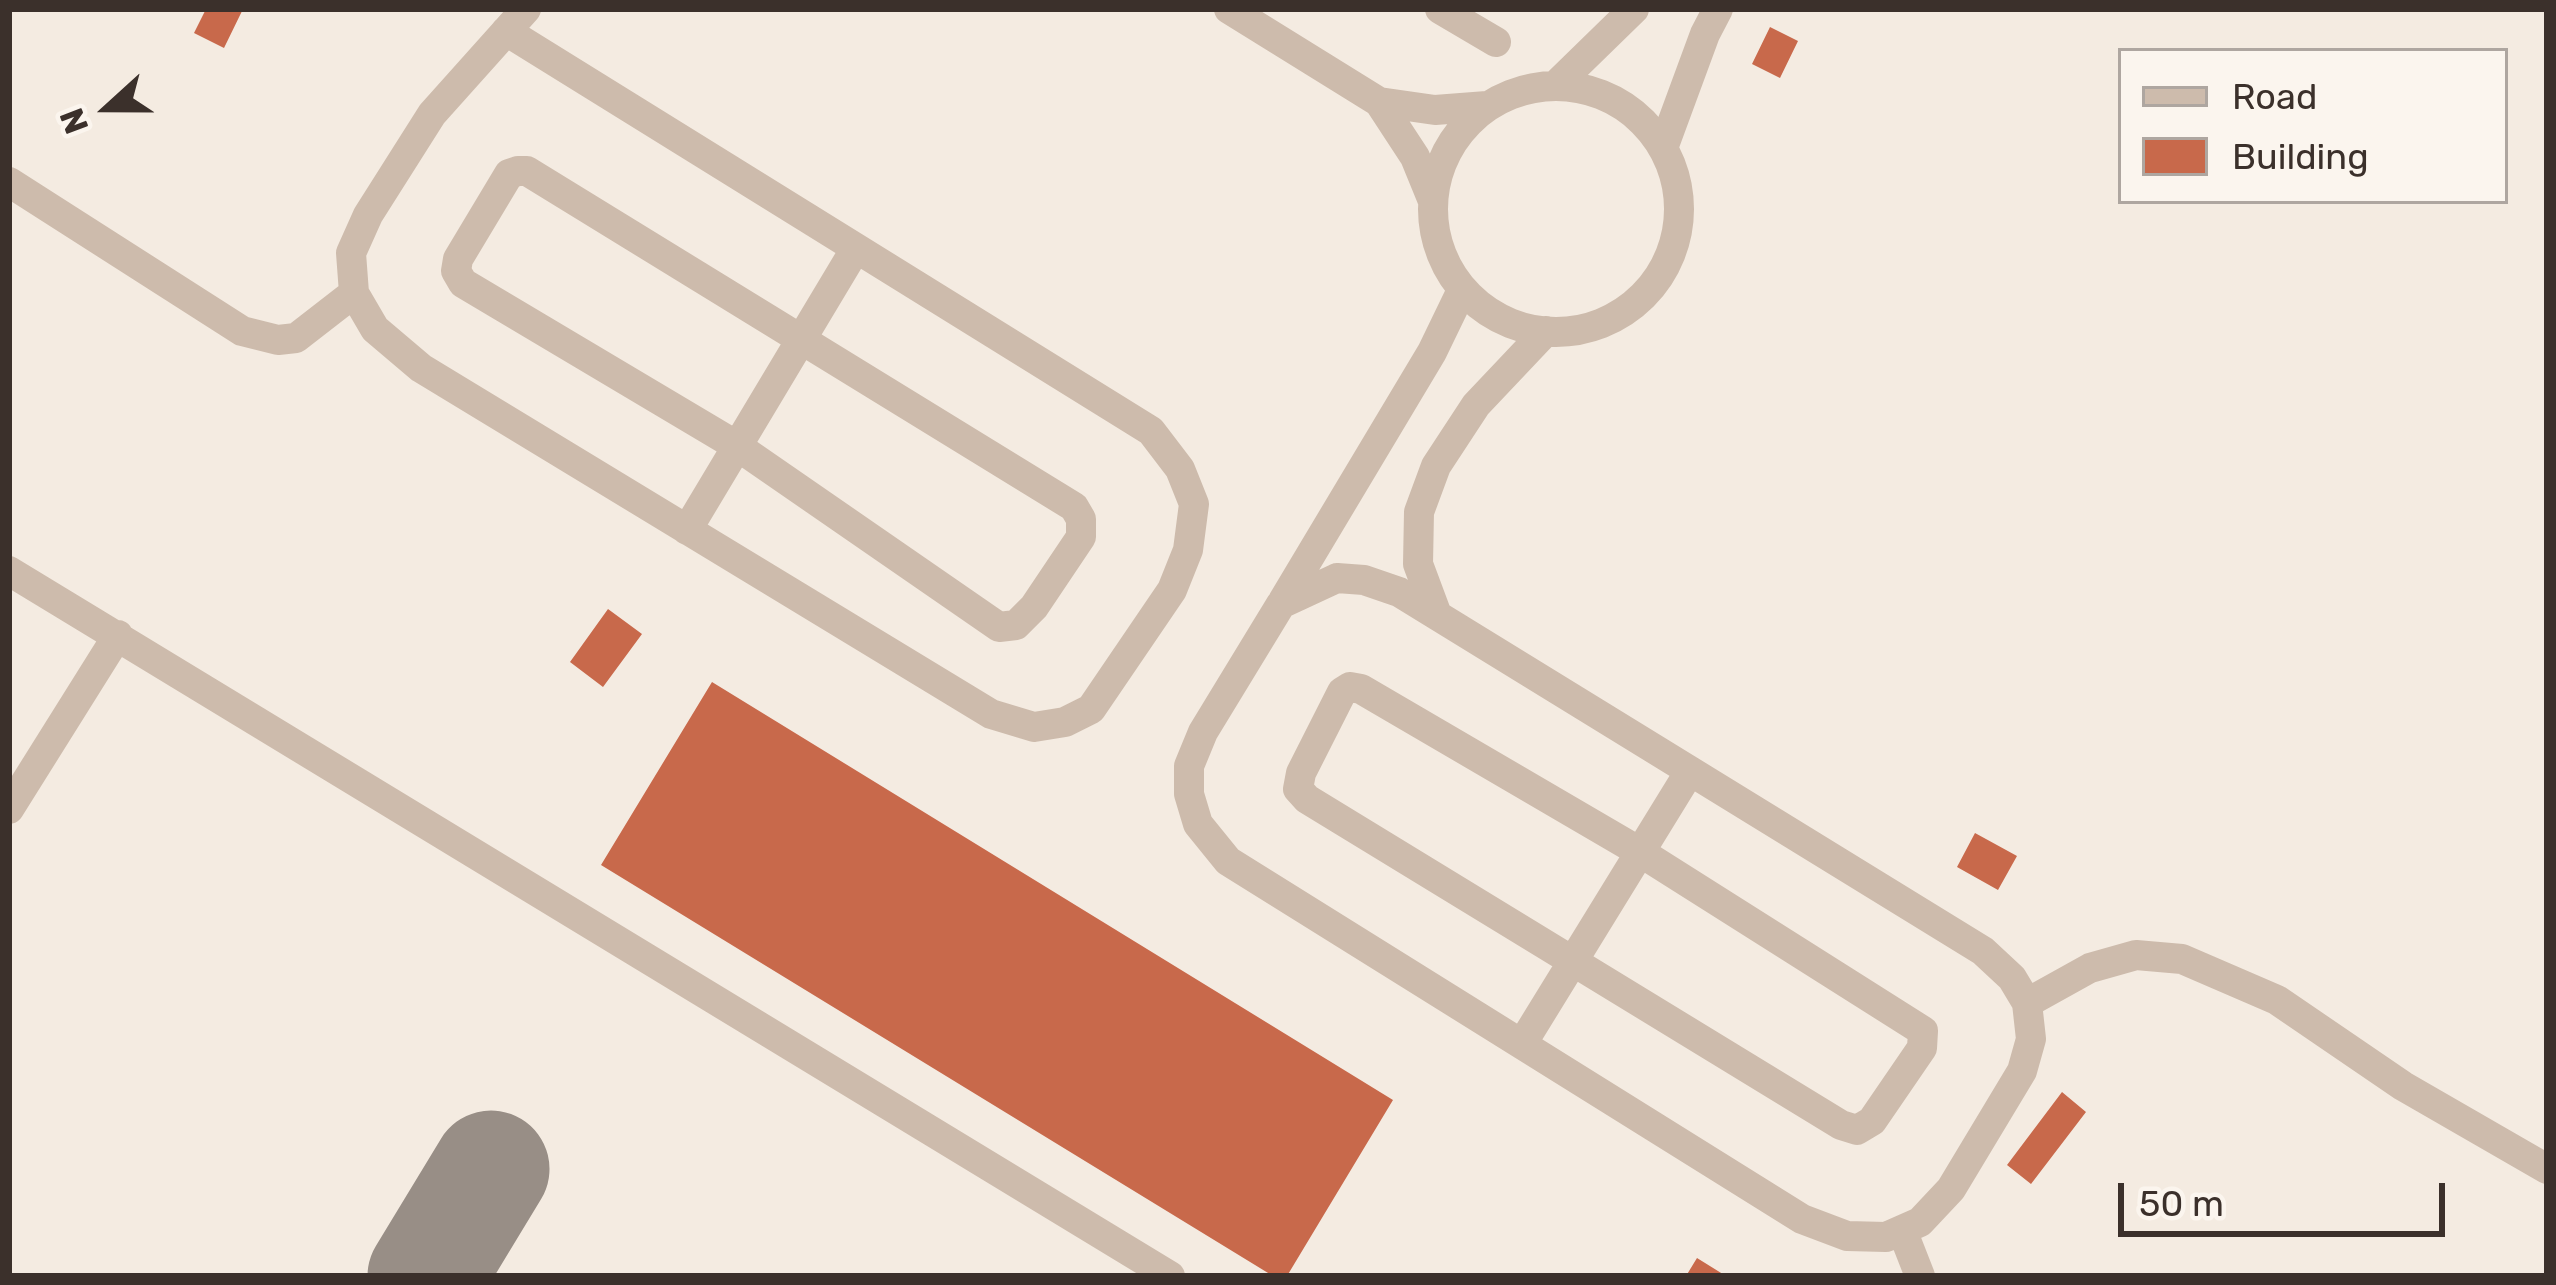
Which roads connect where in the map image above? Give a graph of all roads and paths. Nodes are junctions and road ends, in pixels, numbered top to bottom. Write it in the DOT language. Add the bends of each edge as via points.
graph roads {
  1 [pos="1440,9"];
  2 [pos="1634,9"];
  3 [pos="1718,9"];
  4 [pos="1241,12"];
  5 [pos="516,20"];
  6 [pos="1496,42"];
  7 [pos="1555,86"];
  8 [pos="1378,102"];
  9 [pos="1486,106"];
  10 [pos="1663,148"];
  11 [pos="9,182"];
  12 [pos="1434,203"];
  13 [pos="856,248"];
  14 [pos="1462,290"];
  15 [pos="354,293"];
  16 [pos="1546,332"];
  17 [pos="802,338"];
  18 [pos="737,446"];
  19 [pos="687,530"];
  20 [pos="9,571"];
  21 [pos="1281,604"];
  22 [pos="1437,615"];
  23 [pos="118,635"];
  24 [pos="1690,772"];
  25 [pos="9,809"];
  26 [pos="1640,852"];
  27 [pos="1575,959"];
  28 [pos="2027,1003"];
  29 [pos="1522,1044"];
  30 [pos="2547,1169"];
  31 [pos="1902,1230"];
  32 [pos="1170,1276"];
  33 [pos="1920,1276"];
  1 -- 6 [label="street"];
  2 -- 7 [label="street"];
  3 -- 10 [label="street"];
  4 -- 8 [label="street"];
  5 -- 13 [label="street"];
  5 -- 15 [label="street" via="432,114 368,215 351,253"];
  7 -- 9 [label="street" via="1524,88"];
  7 -- 10 [label="street" via="1604,95 1637,116"];
  8 -- 9 [label="street"];
  8 -- 12 [label="street"];
  9 -- 12 [label="street" via="1456,134"];
  10 -- 16 [label="street" via="1678,225 1667,263 1644,296 1611,320"];
  11 -- 15 [label="street" via="242,331 296,338"];
  12 -- 14 [label="street" via="1441,254"];
  13 -- 17 [label="street"];
  13 -- 19 [label="street" via="1151,431 1194,504 1172,590 1090,709 1034,727 991,714"];
  14 -- 16 [label="street" via="1494,316"];
  14 -- 21 [label="street"];
  15 -- 19 [label="street" via="375,329 421,368"];
  16 -- 22 [label="street" via="1476,405 1436,466 1418,512 1418,564"];
  17 -- 18 [label="street"];
  17 -- 18 [label="street" via="526,171 509,174 478,225 458,259 463,283"];
  17 -- 18 [label="street" via="1075,507 1082,537 1034,608 1016,625 999,627"];
  18 -- 19 [label="street"];
  20 -- 23 [label="street"];
  21 -- 22 [label="street" via="1337,578 1399,592"];
  21 -- 29 [label="street" via="1189,766 1198,824 1228,861"];
  22 -- 24 [label="street"];
  23 -- 25 [label="street"];
  23 -- 32 [label="street"];
  24 -- 26 [label="street"];
  24 -- 28 [label="street" via="1983,951"];
  26 -- 27 [label="street"];
  26 -- 27 [label="street" via="1360,689 1342,692 1298,789"];
  26 -- 27 [label="street" via="1908,1019 1923,1031 1922,1048 1873,1121 1857,1130"];
  27 -- 29 [label="street"];
  28 -- 30 [label="street" via="2090,968 2136,956 2182,959 2277,1000 2403,1086"];
  28 -- 31 [label="street" via="2031,1039 2022,1071 1952,1189"];
  29 -- 31 [label="street" via="1802,1219 1847,1236"];
  31 -- 33 [label="street"];
}
